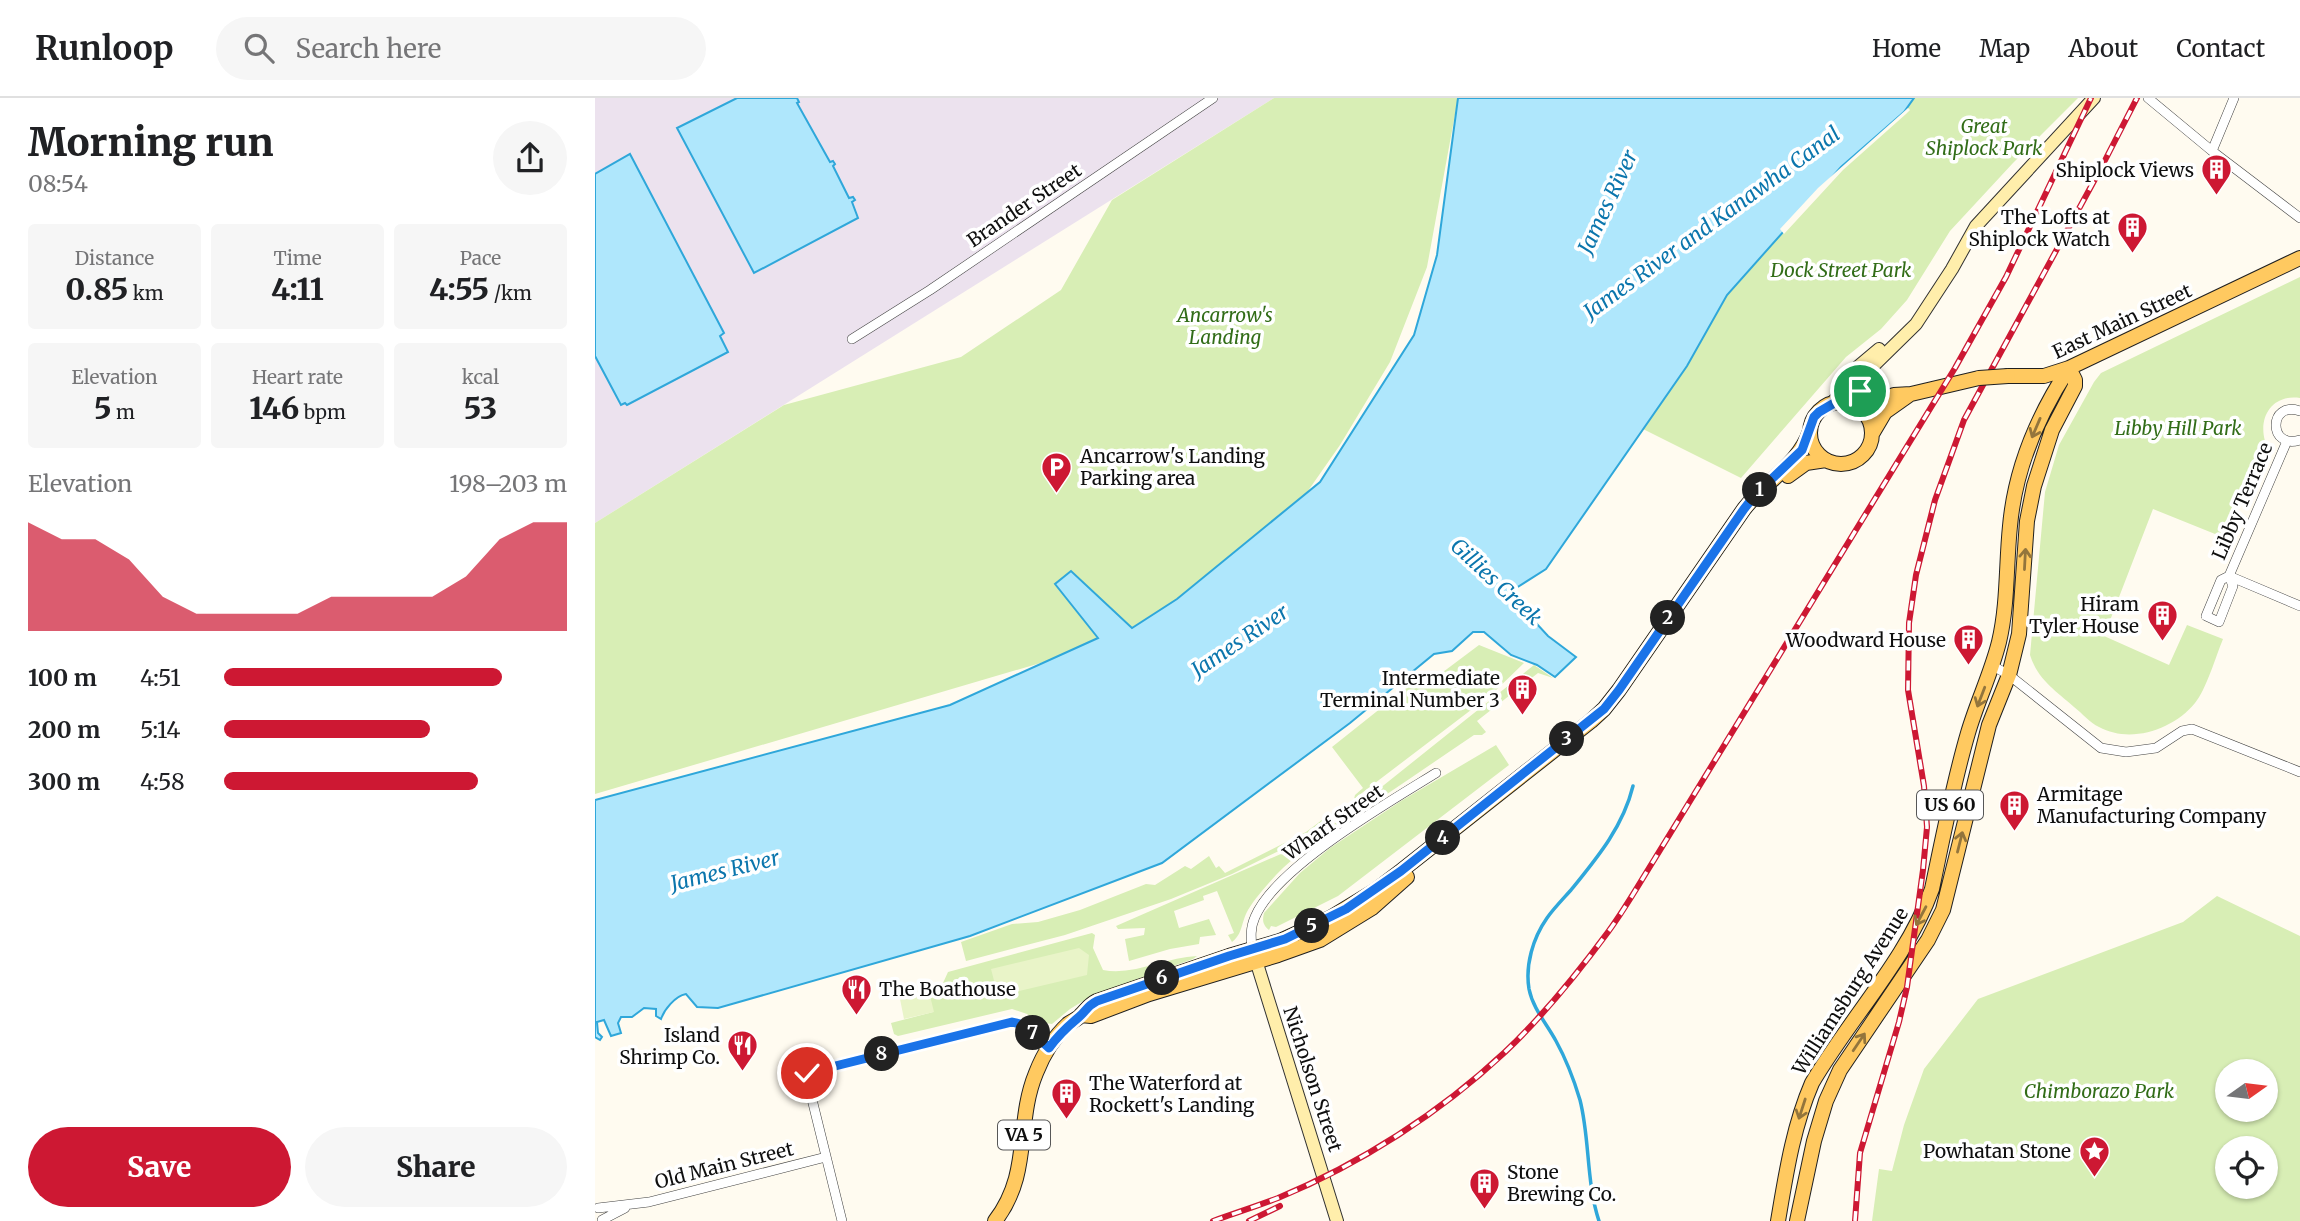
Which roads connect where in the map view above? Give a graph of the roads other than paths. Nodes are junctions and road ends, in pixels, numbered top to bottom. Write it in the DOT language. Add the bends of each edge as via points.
graph roads {
  1 [pos="1213,98"];
  2 [pos="2094,98"];
  3 [pos="2148,98"];
  4 [pos="2234,98"];
  5 [pos="2212,151"];
  6 [pos="2300,218"];
  7 [pos="1967,240"];
  8 [pos="2300,258"];
  9 [pos="852,339"];
  10 [pos="2069,368"];
  11 [pos="1911,394"];
  12 [pos="1831,404"];
  13 [pos="1859,407"];
  14 [pos="2300,411"];
  15 [pos="1810,431"];
  16 [pos="1872,433"];
  17 [pos="2300,440"];
  18 [pos="2287,441"];
  19 [pos="1826,460"];
  20 [pos="2229,576"];
  21 [pos="2300,606"];
  22 [pos="1993,666"];
  23 [pos="2009,675"];
  24 [pos="2300,772"];
  25 [pos="1437,774"];
  26 [pos="1254,955"];
  27 [pos="1049,1048"];
  28 [pos="826,1157"];
  29 [pos="597,1206"];
  30 [pos="629,1206"];
  31 [pos="602,1220"];
  32 [pos="842,1221"];
  33 [pos="995,1221"];
  34 [pos="1337,1221"];
  35 [pos="1778,1221"];
  36 [pos="1797,1221"];
  1 -- 9 [label="street, Brander Street"];
  2 -- 7 [label="main road" via="1990,208"];
  3 -- 5 [label="street"];
  4 -- 5 [label="street"];
  5 -- 6 [label="street"];
  7 -- 12 [label="main road" via="1903,328 1859,365"];
  7 -- 13 [label="main road" via="1916,324 1865,374"];
  8 -- 10 [label="main road, East Main Street"];
  10 -- 11 [label="main road, East Main Street / VA 5, bridge" via="2039,377 1979,379"];
  10 -- 22 [label="main road, Williamsburg Avenue / US 60, one-way" via="2039,422 2017,486 2003,618"];
  23 -- 10 [label="main road, Williamsburg Avenue / US 60, one-way" via="2022,611 2029,510 2049,439 2075,386"];
  11 -- 13 [label="main road, East Main Street / VA 5"];
  11 -- 16 [label="main road, East Main Street / VA 5" via="1885,412"];
  12 -- 13 [label="main road, VA 5"];
  12 -- 15 [label="main road, VA 5" via="1814,417"];
  13 -- 16 [label="main road"];
  14 -- 18 [label="street" via="2291,408 2277,417 2276,428"];
  15 -- 19 [label="main road" via="1816,451"];
  15 -- 26 [label="main road, VA 5" via="1798,456 1744,509 1599,714 1376,890"];
  16 -- 19 [label="main road, VA 5" via="1868,449 1859,458 1844,464"];
  17 -- 18 [label="street"];
  18 -- 20 [label="street, Libby Terrace"];
  19 -- 26 [label="main road, VA 5" via="1798,467 1759,503 1624,699 1601,724 1362,916 1312,943"];
  20 -- 20 [label="street, Libby Terrace" via="2221,580 2206,616 2219,622 2233,586"];
  20 -- 21 [label="street"];
  22 -- 23 [label="street"];
  22 -- 35 [label="main road, Williamsburg Avenue / US 60, one-way" via="1964,748 1926,907 1812,1083 1795,1133"];
  23 -- 24 [label="street" via="2101,748 2126,752 2156,748 2192,729"];
  36 -- 23 [label="main road, Williamsburg Avenue / US 60, one-way" via="1814,1141 1840,1070 1928,940 1943,910 1989,725"];
  25 -- 26 [label="street, Wharf Street" via="1290,873 1257,912 1251,933"];
  26 -- 27 [label="main road, VA 5" via="1081,1016"];
  26 -- 34 [label="main road, Nicholson Street"];
  27 -- 28 [label="street" via="1024,1025 1012,1022 807,1073"];
  27 -- 33 [label="main road, VA 5" via="1033,1082 1016,1184"];
  28 -- 30 [label="street, Old Main Street"];
  28 -- 32 [label="street"];
  29 -- 30 [label="street, Old Main Street"];
  29 -- 31 [label="street, Old Main Street"];
  30 -- 31 [label="street, Old Main Street"];
}
